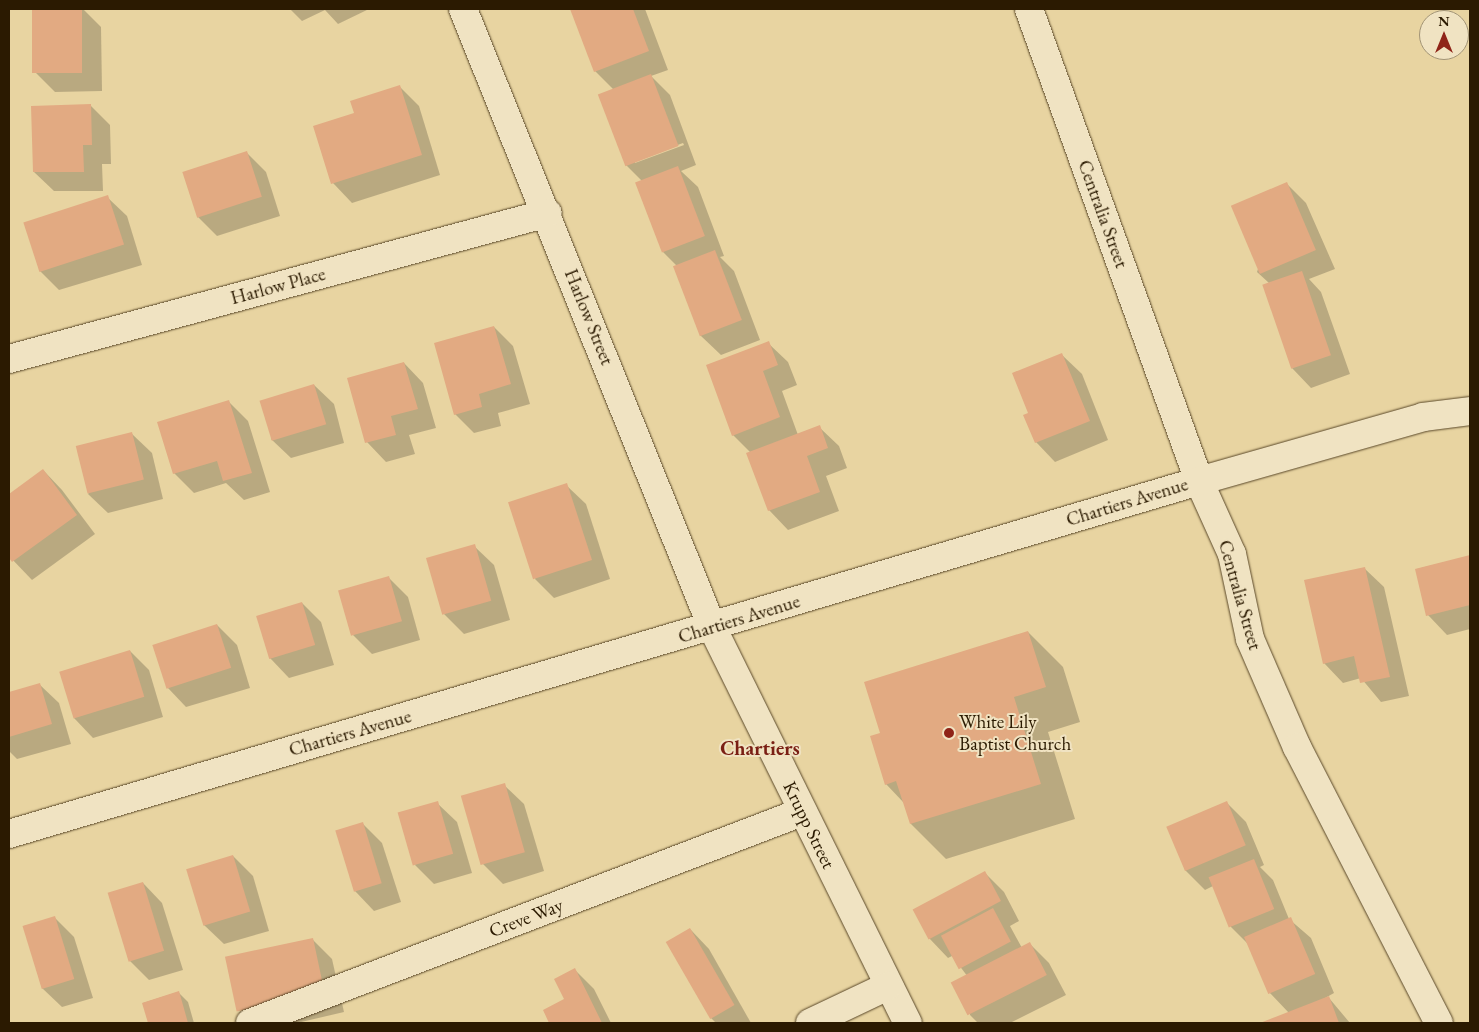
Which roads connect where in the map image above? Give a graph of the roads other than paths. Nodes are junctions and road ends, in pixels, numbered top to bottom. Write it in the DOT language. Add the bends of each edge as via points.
graph roads {
  1 [pos="463,9"];
  2 [pos="1029,9"];
  3 [pos="548,213"];
  4 [pos="9,359"];
  5 [pos="1470,411"];
  6 [pos="1199,481"];
  7 [pos="712,627"];
  8 [pos="802,812"];
  9 [pos="9,834"];
  10 [pos="888,986"];
  11 [pos="250,1023"];
  12 [pos="810,1023"];
  13 [pos="908,1023"];
  14 [pos="1439,1023"];
  1 -- 3 [label="street, Harlow Street"];
  2 -- 6 [label="street, Centralia Street"];
  3 -- 4 [label="street, Harlow Place"];
  3 -- 7 [label="street, Harlow Street"];
  5 -- 6 [label="street, Chartiers Avenue" via="1423,417"];
  6 -- 7 [label="street, Chartiers Avenue"];
  6 -- 14 [label="street, Centralia Street" via="1232,554 1250,639 1293,738"];
  7 -- 8 [label="street, Krupp Street"];
  7 -- 9 [label="street, Chartiers Avenue"];
  8 -- 10 [label="street, Krupp Street"];
  8 -- 11 [label="street, Creve Way"];
  10 -- 12 [label="street"];
  10 -- 13 [label="street, Krupp Street"];
}
